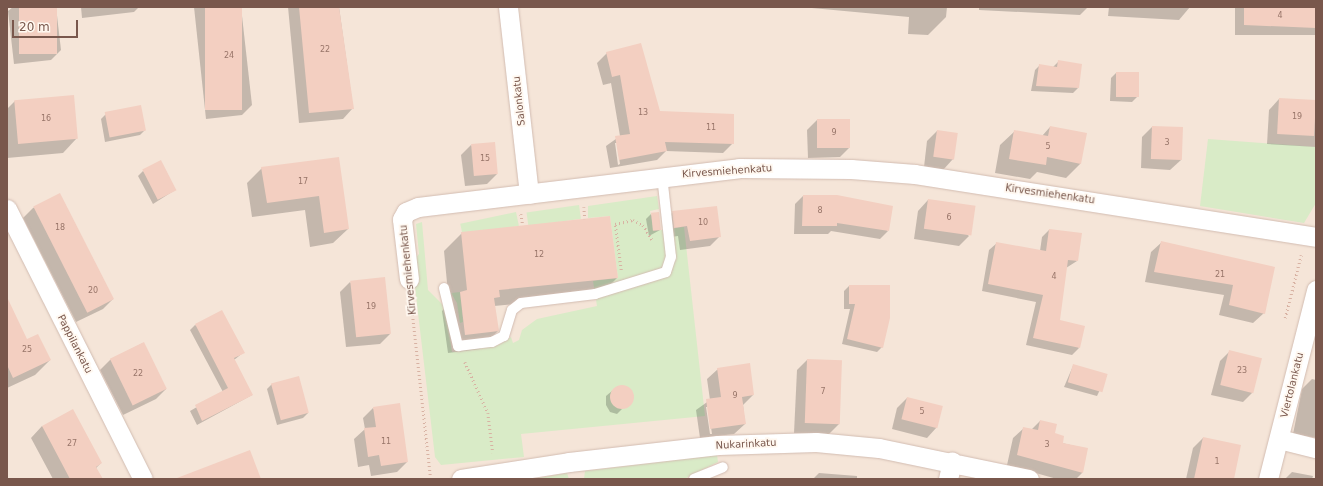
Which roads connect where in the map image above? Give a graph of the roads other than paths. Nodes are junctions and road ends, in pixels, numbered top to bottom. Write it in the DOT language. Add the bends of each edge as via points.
graph roads {
  1 [pos="508,7"];
  2 [pos="662,176"];
  3 [pos="529,194"];
  4 [pos="7,209"];
  5 [pos="1316,237"];
  6 [pos="409,278"];
  7 [pos="444,288"];
  8 [pos="1316,290"];
  9 [pos="1279,439"];
  10 [pos="1316,448"];
  11 [pos="952,460"];
  12 [pos="724,467"];
  13 [pos="143,479"];
  14 [pos="461,479"];
  15 [pos="694,479"];
  16 [pos="948,479"];
  17 [pos="1029,479"];
  18 [pos="1268,479"];
  1 -- 3 [label="street, Salonkatu"];
  2 -- 3 [label="street, Kirvesmiehenkatu"];
  2 -- 5 [label="street, Kirvesmiehenkatu" via="773,167 915,174"];
  2 -- 7 [label="lane" via="670,239 670,266 666,272 595,294 521,303 512,310 504,336 492,342 458,346"];
  3 -- 6 [label="street, Kirvesmiehenkatu" via="418,207 406,212 402,220"];
  4 -- 13 [label="street, Pappilankatu"];
  8 -- 9 [label="street, Viertolankatu"];
  9 -- 10 [label="street"];
  9 -- 18 [label="street, Viertolankatu"];
  11 -- 14 [label="street, Nukarinkatu" via="879,448 816,442 759,442 569,462"];
  11 -- 16 [label="street"];
  11 -- 17 [label="street, Nukarinkatu"];
  12 -- 15 [label="lane"];
}
